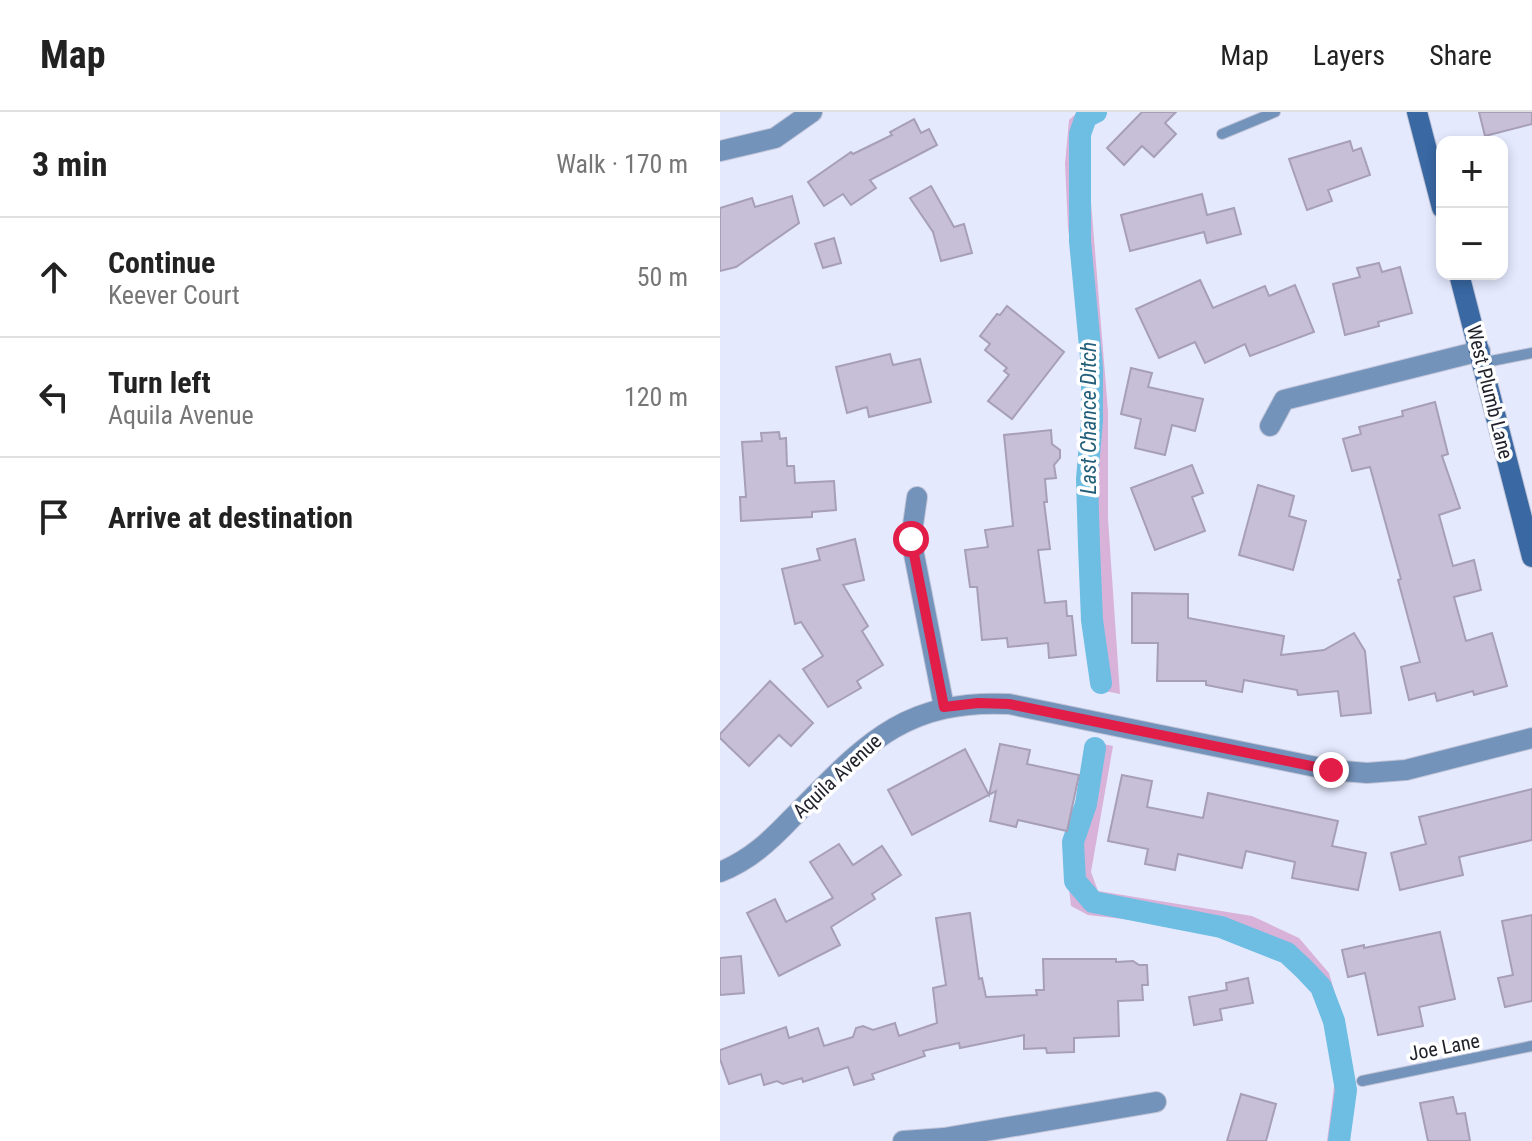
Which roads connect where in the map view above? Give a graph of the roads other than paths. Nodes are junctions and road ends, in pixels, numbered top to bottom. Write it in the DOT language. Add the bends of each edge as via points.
graph roads {
  1 [pos="812,112"];
  2 [pos="1275,112"];
  3 [pos="1417,112"];
  4 [pos="1222,134"];
  5 [pos="720,151"];
  6 [pos="1436,185"];
  7 [pos="1461,280"];
  8 [pos="1532,353"];
  9 [pos="1481,357"];
  10 [pos="1270,426"];
  11 [pos="917,497"];
  12 [pos="1532,557"];
  13 [pos="944,707"];
  14 [pos="1532,738"];
  15 [pos="720,872"];
  16 [pos="1532,1046"];
  17 [pos="1362,1081"];
  18 [pos="1156,1102"];
  19 [pos="903,1141"];
  1 -- 5 [label="street" via="775,138"];
  2 -- 4 [label="lane"];
  3 -- 6 [label="main road"];
  7 -- 9 [label="main road, West Plumb Lane"];
  8 -- 9 [label="lane"];
  9 -- 10 [label="street" via="1284,400"];
  9 -- 12 [label="main road, West Plumb Lane"];
  11 -- 13 [label="street" via="911,539"];
  13 -- 14 [label="street, Aquila Avenue" via="1009,704 1367,773 1406,770"];
  13 -- 15 [label="street, Aquila Avenue" via="883,733 761,849"];
  16 -- 17 [label="lane, Joe Lane"];
  18 -- 19 [label="street"];
}
